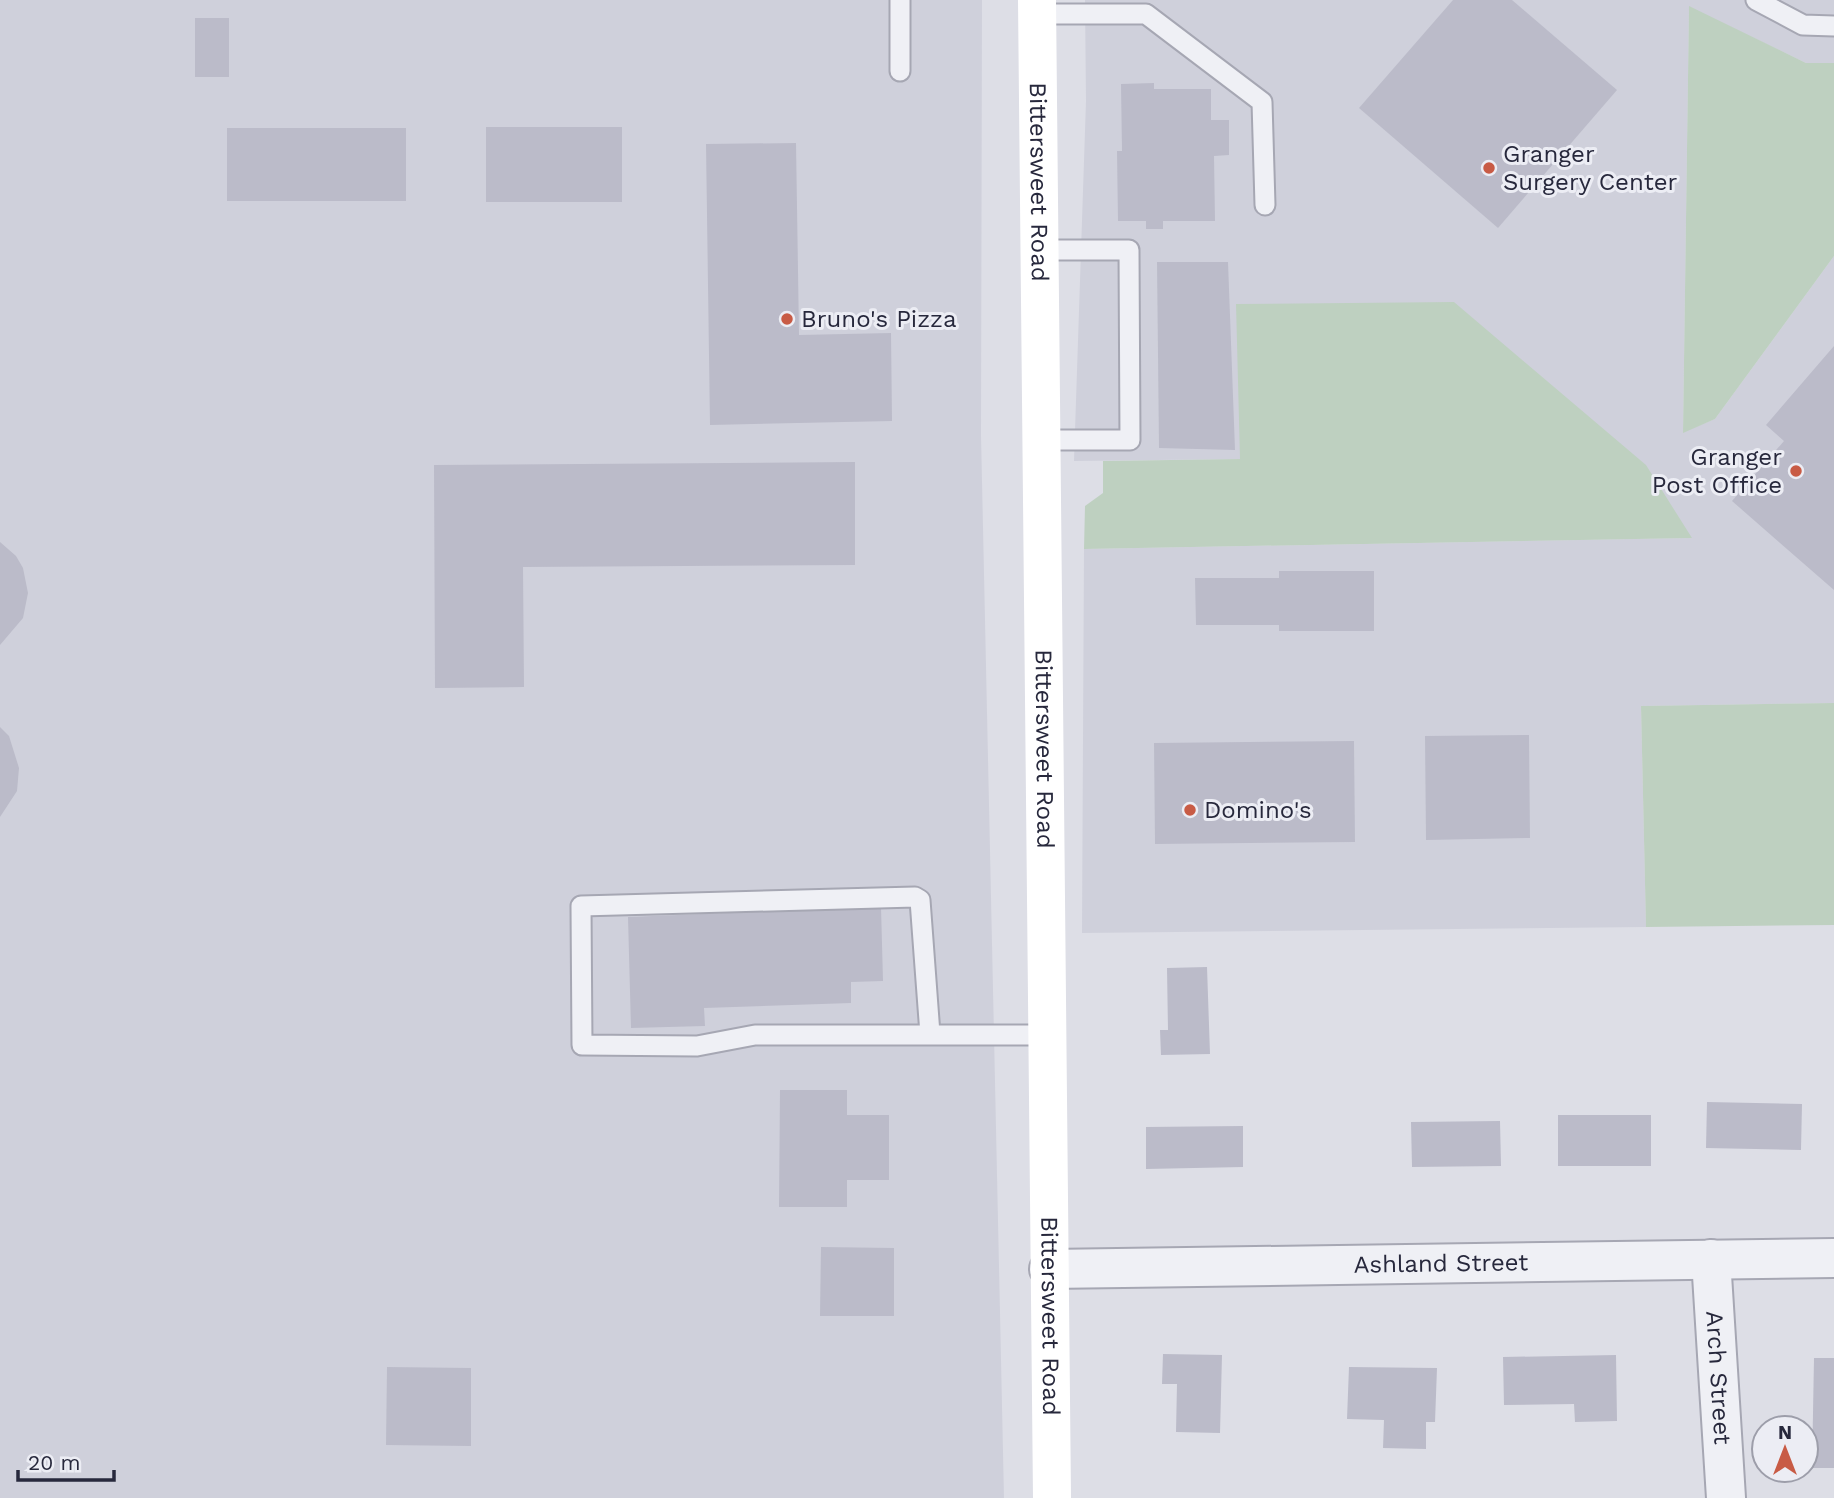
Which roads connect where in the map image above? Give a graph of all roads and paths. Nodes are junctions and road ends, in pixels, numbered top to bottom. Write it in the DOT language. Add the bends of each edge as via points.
graph roads {
  1 [pos="900,0"];
  2 [pos="1756,0"];
  3 [pos="1037,7"];
  4 [pos="1834,26"];
  5 [pos="900,71"];
  6 [pos="1265,205"];
  7 [pos="1039,250"];
  8 [pos="1041,440"];
  9 [pos="930,1034"];
  10 [pos="1047,1035"];
  11 [pos="1834,1258"];
  12 [pos="1711,1259"];
  13 [pos="1049,1269"];
  14 [pos="1052,1498"];
  15 [pos="1726,1498"];
  1 -- 5 [label="lane"];
  2 -- 4 [label="lane" via="1803,25"];
  3 -- 6 [label="lane" via="1146,14 1262,102"];
  3 -- 7 [label="street, Bittersweet Road"];
  7 -- 8 [label="street, Bittersweet Road"];
  7 -- 8 [label="lane" via="1129,250 1130,440"];
  8 -- 10 [label="street, Bittersweet Road"];
  9 -- 9 [label="lane" via="755,1035 697,1046 582,1045 580,906 915,897 920,900"];
  9 -- 10 [label="lane"];
  10 -- 13 [label="street, Bittersweet Road"];
  11 -- 12 [label="street, Ashland Street"];
  12 -- 13 [label="street, Ashland Street"];
  12 -- 15 [label="street, Arch Street"];
  13 -- 14 [label="street, Bittersweet Road"];
}
